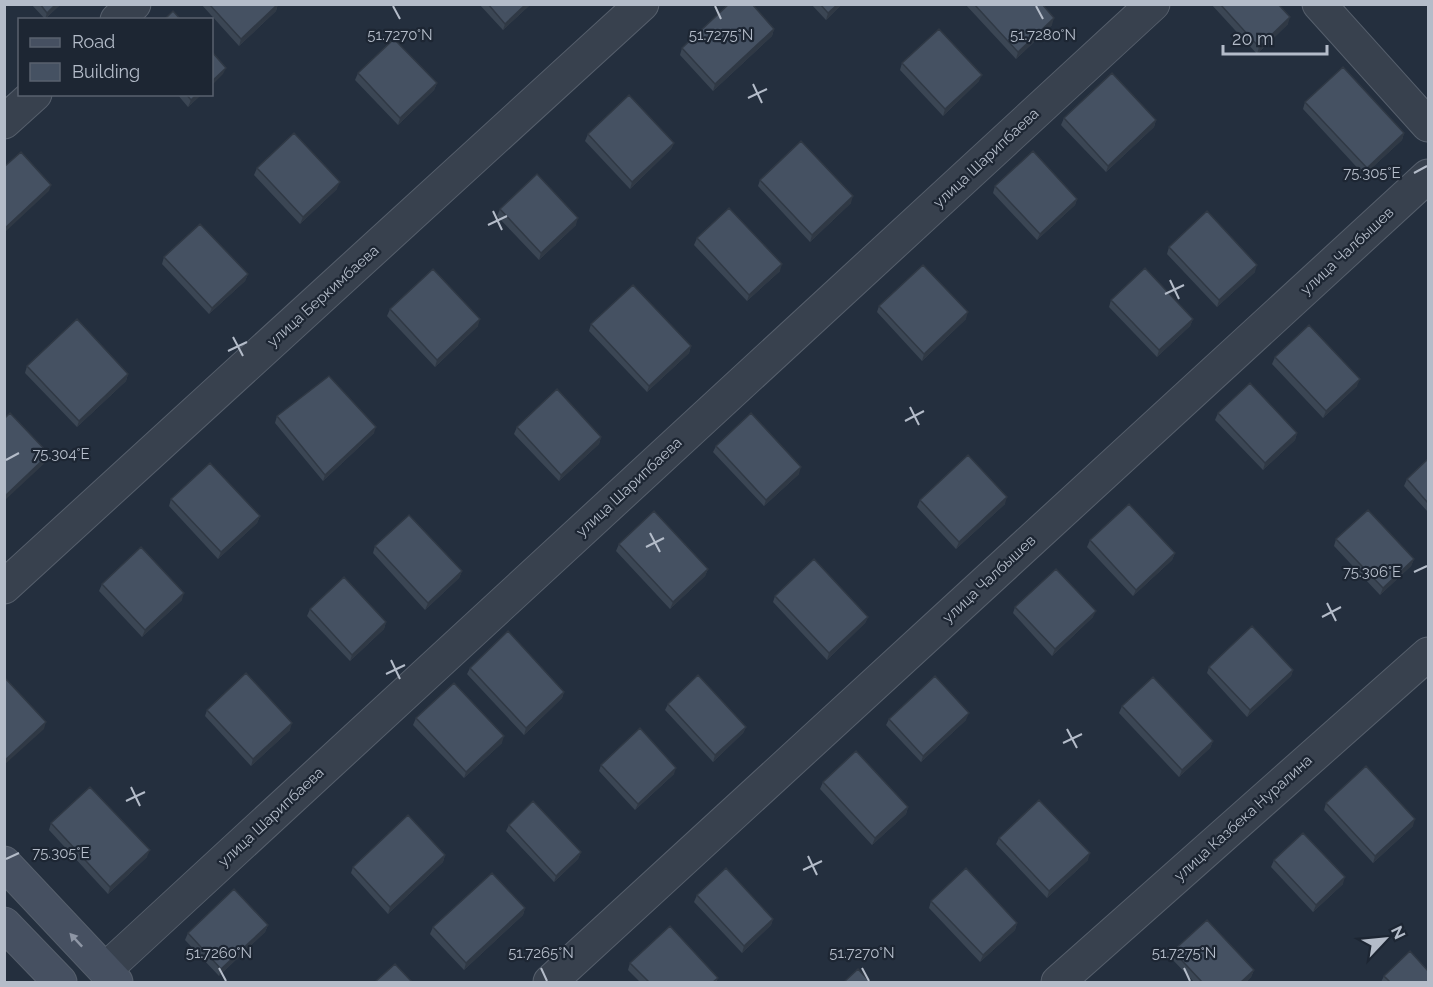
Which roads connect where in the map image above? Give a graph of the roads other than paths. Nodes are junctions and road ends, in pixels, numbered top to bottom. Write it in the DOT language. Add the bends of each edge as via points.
graph roads {
  1 [pos="134,4"];
  2 [pos="642,4"];
  3 [pos="1152,4"];
  4 [pos="1319,4"];
  5 [pos="119,18"];
  6 [pos="33,96"];
  7 [pos="4,122"];
  8 [pos="1428,125"];
  9 [pos="1428,176"];
  10 [pos="4,587"];
  11 [pos="1428,654"];
  12 [pos="4,863"];
  13 [pos="4,924"];
  14 [pos="110,976"];
  15 [pos="60,982"];
  16 [pos="550,982"];
  17 [pos="1058,982"];
  1 -- 5 [label="street"];
  2 -- 10 [label="street, улица Беркимбаева"];
  3 -- 14 [label="street, улица Шарипбаева"];
  4 -- 8 [label="street"];
  6 -- 7 [label="street"];
  9 -- 16 [label="street, улица Чалбышев"];
  11 -- 17 [label="street, улица Казбека Нуралина"];
  14 -- 12 [label="main road, one-way"];
  13 -- 15 [label="main road"];
}
